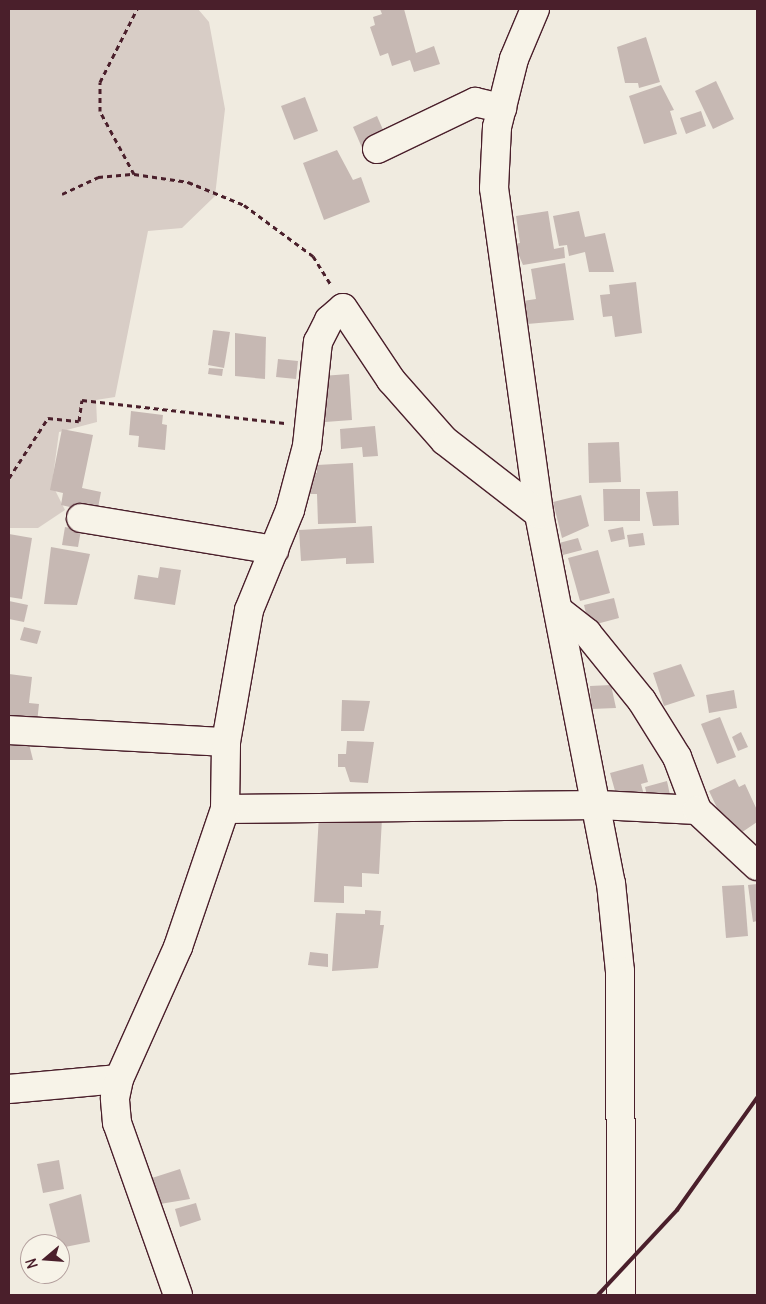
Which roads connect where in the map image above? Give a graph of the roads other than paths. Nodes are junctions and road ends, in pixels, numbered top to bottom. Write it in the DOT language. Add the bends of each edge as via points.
graph roads {
  1 [pos="535,9"];
  2 [pos="502,108"];
  3 [pos="377,149"];
  4 [pos="539,514"];
  5 [pos="81,518"];
  6 [pos="274,550"];
  7 [pos="558,610"];
  8 [pos="9,730"];
  9 [pos="226,742"];
  10 [pos="599,806"];
  11 [pos="225,809"];
  12 [pos="696,810"];
  13 [pos="757,866"];
  14 [pos="119,1079"];
  15 [pos="9,1089"];
  16 [pos="178,1295"];
  17 [pos="621,1295"];
  1 -- 2 [label="street" via="514,59"];
  2 -- 3 [label="street" via="476,102"];
  2 -- 4 [label="street" via="494,188"];
  4 -- 6 [label="street" via="445,440 391,380 343,308 330,320 318,342 308,425 290,510"];
  4 -- 7 [label="street"];
  5 -- 6 [label="street"];
  6 -- 9 [label="street" via="249,610"];
  7 -- 10 [label="street"];
  7 -- 12 [label="street" via="587,633 642,701 677,757"];
  8 -- 9 [label="street"];
  9 -- 11 [label="street"];
  10 -- 11 [label="street"];
  10 -- 12 [label="street"];
  10 -- 17 [label="street" via="620,971"];
  11 -- 14 [label="street" via="178,947"];
  12 -- 13 [label="street"];
  14 -- 15 [label="street"];
  14 -- 16 [label="street" via="116,1123"];
}
